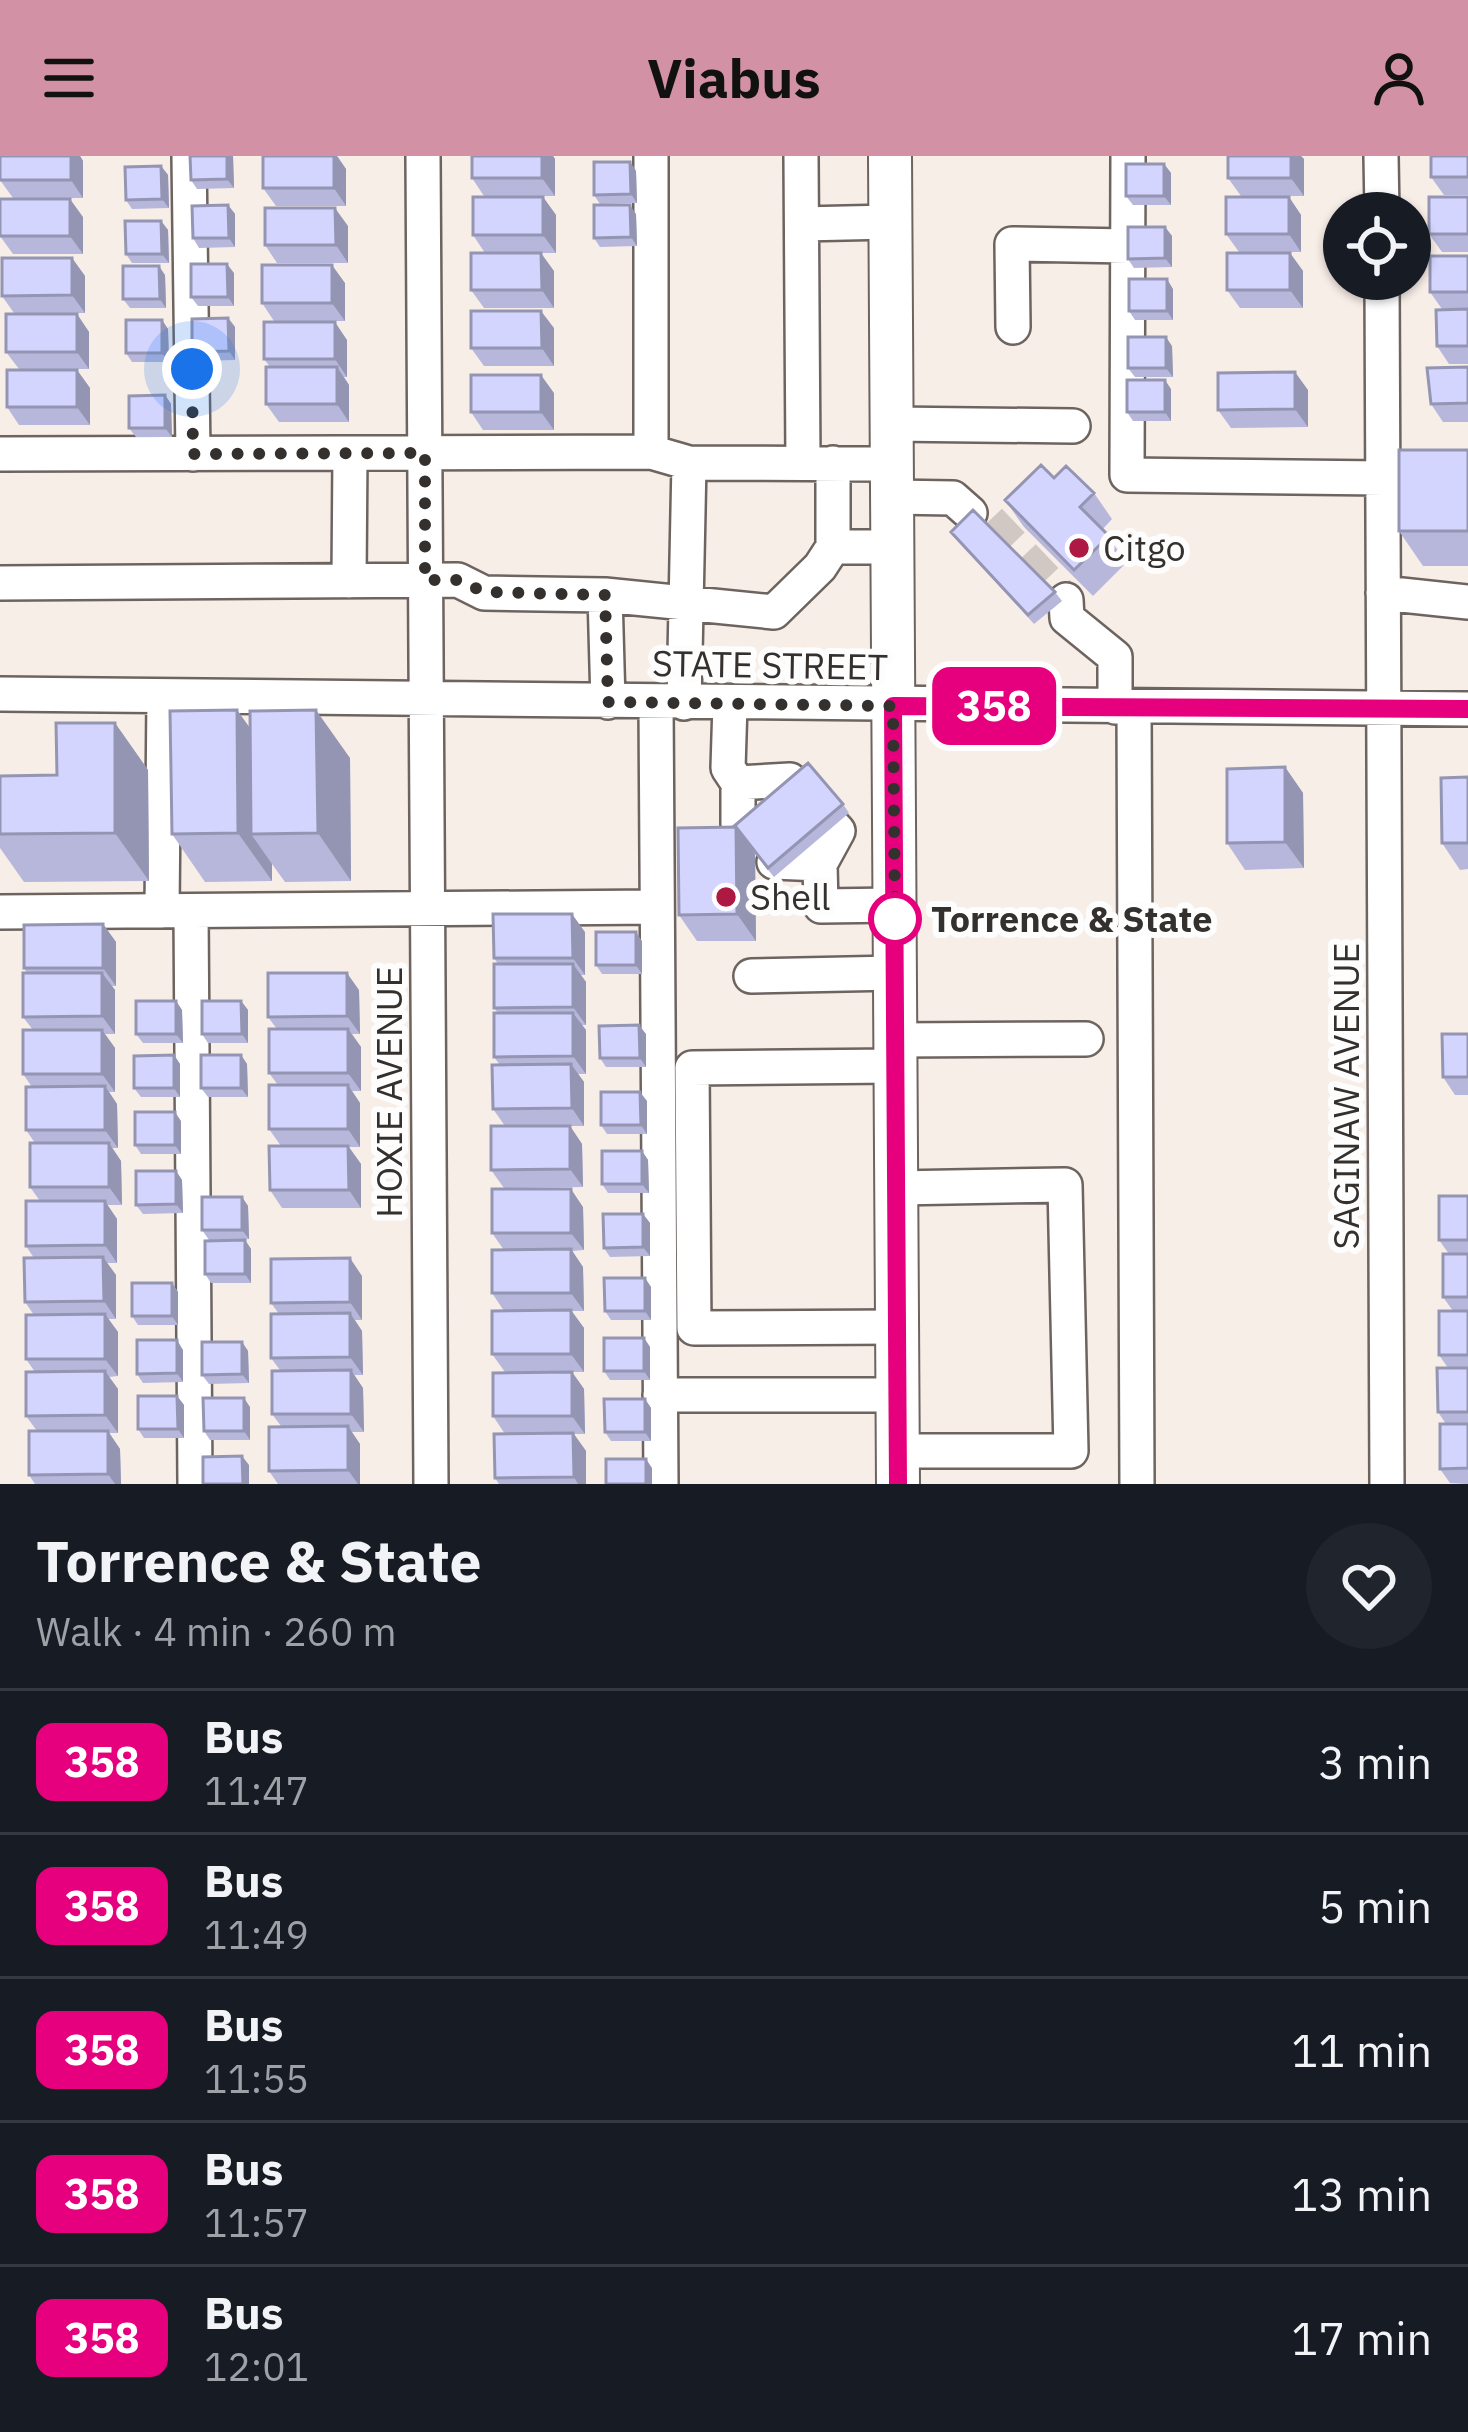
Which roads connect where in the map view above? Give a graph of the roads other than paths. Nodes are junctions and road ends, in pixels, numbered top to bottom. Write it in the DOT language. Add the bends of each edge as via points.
graph roads {
  1 [pos="189,156"];
  2 [pos="423,156"];
  3 [pos="650,156"];
  4 [pos="801,156"];
  5 [pos="890,156"];
  6 [pos="1128,156"];
  7 [pos="1381,156"];
  8 [pos="1382,192"];
  9 [pos="890,222"];
  10 [pos="802,224"];
  11 [pos="1128,247"];
  12 [pos="1382,300"];
  13 [pos="1012,327"];
  14 [pos="1073,426"];
  15 [pos="651,452"];
  16 [pos="425,453"];
  17 [pos="0,454"];
  18 [pos="193,454"];
  19 [pos="350,454"];
  20 [pos="1426,458"];
  21 [pos="892,462"];
  22 [pos="689,463"];
  23 [pos="818,463"];
  24 [pos="1383,469"];
  25 [pos="977,523"];
  26 [pos="833,547"];
  27 [pos="892,547"];
  28 [pos="349,580"];
  29 [pos="425,580"];
  30 [pos="0,583"];
  31 [pos="1383,592"];
  32 [pos="605,595"];
  33 [pos="686,600"];
  34 [pos="1468,602"];
  35 [pos="1060,611"];
  36 [pos="0,694"];
  37 [pos="164,696"];
  38 [pos="426,700"];
  39 [pos="608,702"];
  40 [pos="670,703"];
  41 [pos="730,704"];
  42 [pos="893,706"];
  43 [pos="1124,707"];
  44 [pos="1383,708"];
  45 [pos="1468,709"];
  46 [pos="738,824"];
  47 [pos="894,824"];
  48 [pos="821,838"];
  49 [pos="774,862"];
  50 [pos="895,905"];
  51 [pos="657,908"];
  52 [pos="427,909"];
  53 [pos="176,911"];
  54 [pos="0,912"];
  55 [pos="895,974"];
  56 [pos="751,976"];
  57 [pos="1087,1039"];
  58 [pos="895,1053"];
  59 [pos="896,1188"];
  60 [pos="896,1327"];
  61 [pos="660,1395"];
  62 [pos="897,1395"];
  63 [pos="897,1467"];
  64 [pos="195,1484"];
  65 [pos="430,1484"];
  66 [pos="661,1484"];
  67 [pos="1137,1484"];
  68 [pos="1388,1484"];
  1 -- 18 [label="street"];
  2 -- 16 [label="street, HOXIE AVENUE"];
  3 -- 15 [label="street"];
  4 -- 10 [label="street"];
  5 -- 9 [label="main road"];
  6 -- 11 [label="street"];
  7 -- 8 [label="street"];
  9 -- 10 [label="street"];
  9 -- 21 [label="main road"];
  10 -- 23 [label="street"];
  11 -- 13 [label="street" via="1012,244"];
  11 -- 24 [label="street" via="1127,475"];
  12 -- 24 [label="street, SAGINAW AVENUE"];
  14 -- 21 [label="street"];
  15 -- 16 [label="street"];
  15 -- 22 [label="street"];
  16 -- 19 [label="street"];
  16 -- 29 [label="street, HOXIE AVENUE"];
  17 -- 18 [label="street"];
  18 -- 19 [label="street"];
  19 -- 28 [label="street"];
  20 -- 24 [label="street"];
  21 -- 23 [label="street"];
  21 -- 25 [label="street" via="953,498"];
  21 -- 27 [label="main road"];
  22 -- 23 [label="street"];
  22 -- 33 [label="street"];
  23 -- 26 [label="street"];
  24 -- 31 [label="street, SAGINAW AVENUE"];
  26 -- 27 [label="street"];
  26 -- 33 [label="street" via="774,612"];
  27 -- 42 [label="main road"];
  28 -- 29 [label="street"];
  28 -- 30 [label="street"];
  29 -- 32 [label="street" via="458,580 484,592"];
  29 -- 38 [label="street, HOXIE AVENUE"];
  31 -- 34 [label="street"];
  31 -- 44 [label="street, SAGINAW AVENUE"];
  32 -- 33 [label="street"];
  32 -- 39 [label="street"];
  33 -- 40 [label="street"];
  35 -- 43 [label="street" via="1115,657"];
  36 -- 37 [label="street, STATE STREET"];
  37 -- 38 [label="street, STATE STREET"];
  37 -- 53 [label="street"];
  38 -- 39 [label="street, STATE STREET"];
  38 -- 52 [label="street, HOXIE AVENUE"];
  39 -- 40 [label="street, STATE STREET"];
  40 -- 41 [label="street, STATE STREET"];
  40 -- 51 [label="street"];
  41 -- 42 [label="street, STATE STREET"];
  41 -- 46 [label="street" via="728,768 764,789"];
  42 -- 43 [label="street, STATE STREET"];
  42 -- 47 [label="main road"];
  43 -- 44 [label="street, STATE STREET"];
  43 -- 67 [label="street"];
  44 -- 45 [label="street, STATE STREET"];
  44 -- 68 [label="street, SAGINAW AVENUE"];
  47 -- 48 [label="street"];
  47 -- 50 [label="main road"];
  48 -- 49 [label="street"];
  48 -- 50 [label="street" via="821,906"];
  50 -- 55 [label="main road"];
  51 -- 52 [label="street"];
  51 -- 61 [label="street"];
  52 -- 53 [label="street"];
  52 -- 65 [label="street, HOXIE AVENUE"];
  53 -- 54 [label="street"];
  53 -- 64 [label="street"];
  55 -- 56 [label="street"];
  55 -- 58 [label="main road"];
  57 -- 58 [label="street"];
  58 -- 59 [label="main road"];
  58 -- 60 [label="street" via="692,1068 694,1328"];
  59 -- 60 [label="main road"];
  59 -- 63 [label="street" via="1066,1184 1071,1451"];
  60 -- 62 [label="main road"];
  61 -- 62 [label="street"];
  61 -- 66 [label="street"];
  62 -- 63 [label="main road"];
}
